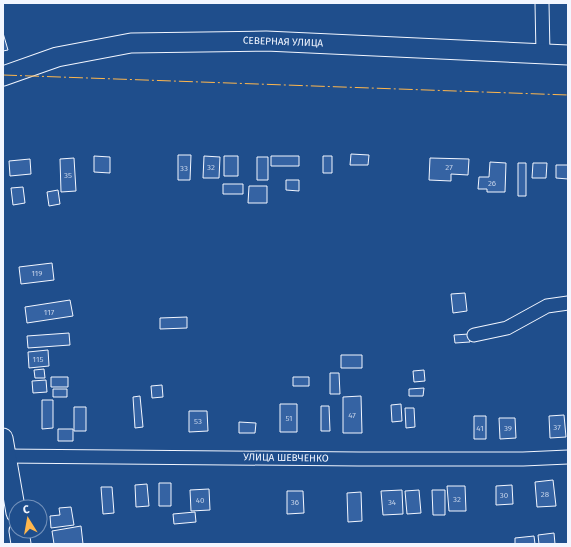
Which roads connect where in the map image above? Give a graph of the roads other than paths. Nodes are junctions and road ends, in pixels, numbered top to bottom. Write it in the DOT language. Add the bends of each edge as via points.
graph roads {
  1 [pos="542,3"];
  2 [pos="543,54"];
  3 [pos="568,55"];
  4 [pos="3,76"];
  5 [pos="568,303"];
  6 [pos="474,335"];
  7 [pos="4,450"];
  8 [pos="568,457"];
  9 [pos="13,499"];
  1 -- 2 [label="street"];
  2 -- 3 [label="street, СЕВЕРНАЯ УЛИЦА"];
  2 -- 4 [label="street, СЕВЕРНАЯ УЛИЦА" via="266,41 132,43 57,57"];
  5 -- 6 [label="street" via="547,306 507,328"];
  7 -- 8 [label="street, УЛИЦА ШЕВЧЕНКО" via="359,459"];
  7 -- 9 [label="street"];
}
